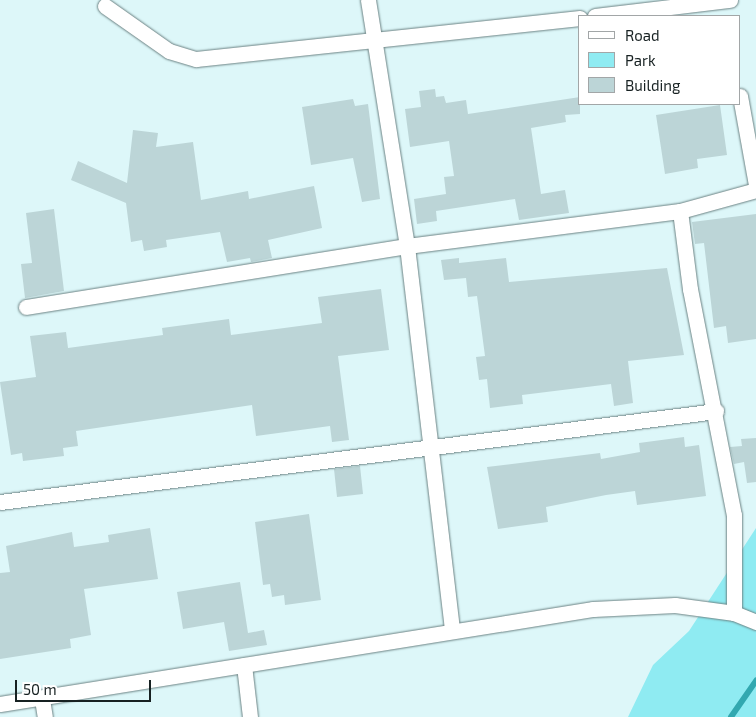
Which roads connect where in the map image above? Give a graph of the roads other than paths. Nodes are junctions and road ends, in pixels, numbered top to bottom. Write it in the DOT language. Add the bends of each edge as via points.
graph roads {
  1 [pos="368,0"];
  2 [pos="105,6"];
  3 [pos="727,6"];
  4 [pos="608,15"];
  5 [pos="578,18"];
  6 [pos="373,40"];
  7 [pos="741,102"];
  8 [pos="756,185"];
  9 [pos="756,190"];
  10 [pos="680,211"];
  11 [pos="407,246"];
  12 [pos="26,307"];
  13 [pos="716,411"];
  14 [pos="431,444"];
  15 [pos="0,502"];
  16 [pos="734,613"];
  17 [pos="756,622"];
  18 [pos="452,630"];
  19 [pos="244,665"];
  20 [pos="42,699"];
  21 [pos="0,704"];
  22 [pos="45,717"];
  23 [pos="250,717"];
  1 -- 6 [label="street"];
  2 -- 6 [label="street" via="169,51 196,59"];
  3 -- 4 [label="street"];
  5 -- 6 [label="street"];
  6 -- 11 [label="street"];
  7 -- 8 [label="street"];
  9 -- 10 [label="street"];
  10 -- 11 [label="street"];
  10 -- 13 [label="street" via="690,289"];
  11 -- 12 [label="street"];
  11 -- 14 [label="street"];
  13 -- 14 [label="street"];
  13 -- 16 [label="street" via="734,515"];
  14 -- 15 [label="street"];
  14 -- 18 [label="street"];
  16 -- 17 [label="street"];
  16 -- 18 [label="street" via="675,605 593,609"];
  18 -- 19 [label="street"];
  19 -- 20 [label="street"];
  19 -- 23 [label="street"];
  20 -- 21 [label="street"];
  20 -- 22 [label="street"];
}
